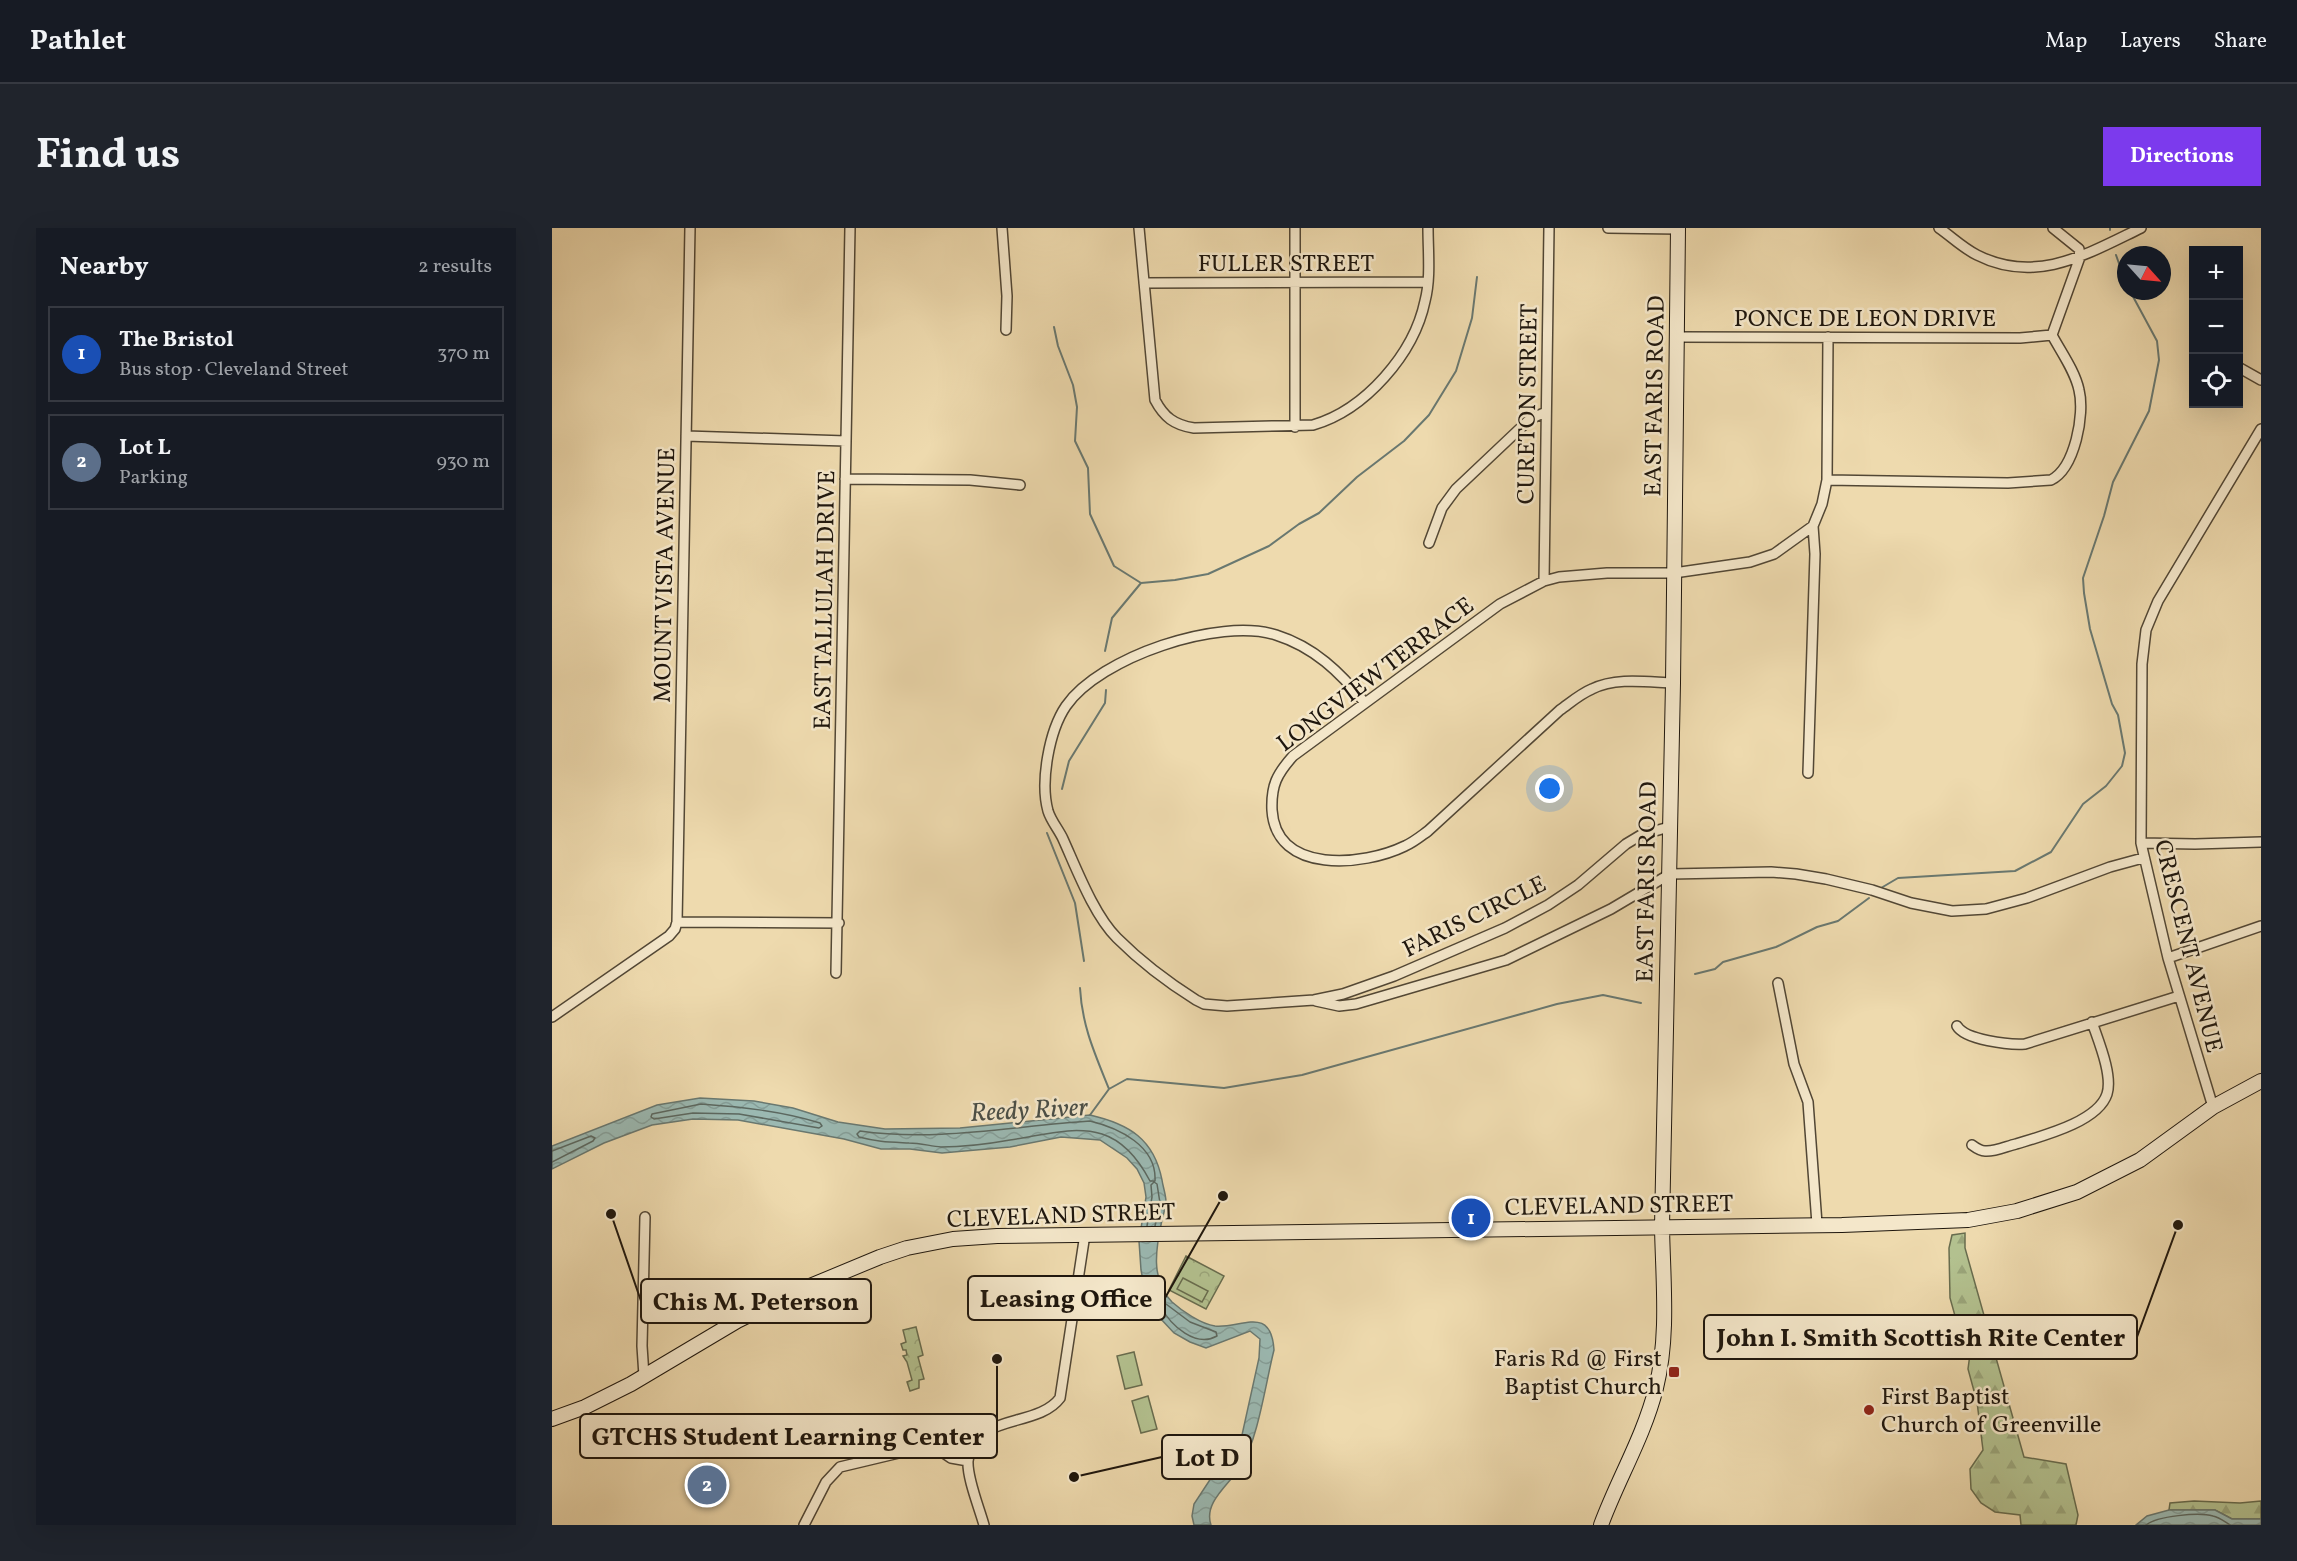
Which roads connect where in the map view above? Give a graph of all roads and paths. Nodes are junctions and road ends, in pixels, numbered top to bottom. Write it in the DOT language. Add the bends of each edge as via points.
graph roads {
  1 [pos="690,228"];
  2 [pos="850,228"];
  3 [pos="1002,228"];
  4 [pos="1139,228"];
  5 [pos="1295,228"];
  6 [pos="1428,228"];
  7 [pos="1549,228"];
  8 [pos="1608,228"];
  9 [pos="1939,228"];
  10 [pos="2053,228"];
  11 [pos="2141,228"];
  12 [pos="1678,229"];
  13 [pos="2080,256"];
  14 [pos="1294,282"];
  15 [pos="1428,282"];
  16 [pos="1144,283"];
  17 [pos="1006,330"];
  18 [pos="2052,335"];
  19 [pos="1678,337"];
  20 [pos="1828,337"];
  21 [pos="2243,370"];
  22 [pos="2261,380"];
  23 [pos="1546,412"];
  24 [pos="1295,426"];
  25 [pos="2261,429"];
  26 [pos="686,436"];
  27 [pos="846,441"];
  28 [pos="845,479"];
  29 [pos="1827,480"];
  30 [pos="1020,485"];
  31 [pos="1813,525"];
  32 [pos="1429,543"];
  33 [pos="1674,573"];
  34 [pos="1544,580"];
  35 [pos="1673,683"];
  36 [pos="1365,703"];
  37 [pos="1808,773"];
  38 [pos="1669,827"];
  39 [pos="2261,842"];
  40 [pos="2141,843"];
  41 [pos="2143,858"];
  42 [pos="1670,874"];
  43 [pos="676,922"];
  44 [pos="838,923"];
  45 [pos="2261,926"];
  46 [pos="2168,958"];
  47 [pos="836,973"];
  48 [pos="1778,982"];
  49 [pos="2179,996"];
  50 [pos="1314,1000"];
  51 [pos="552,1017"];
  52 [pos="2092,1022"];
  53 [pos="1957,1026"];
  54 [pos="2261,1081"];
  55 [pos="2213,1107"];
  56 [pos="1972,1145"];
  57 [pos="645,1217"];
  58 [pos="1817,1224"];
  59 [pos="1662,1227"];
  60 [pos="1085,1234"];
  61 [pos="644,1376"];
  62 [pos="552,1419"];
  63 [pos="968,1461"];
  64 [pos="804,1525"];
  65 [pos="984,1525"];
  66 [pos="1601,1525"];
  1 -- 26 [label="street, MOUNT VISTA AVENUE"];
  2 -- 27 [label="street, EAST TALLULAH DRIVE"];
  3 -- 17 [label="street"];
  4 -- 16 [label="street"];
  5 -- 14 [label="street"];
  6 -- 15 [label="street"];
  7 -- 23 [label="street, CURETON STREET"];
  8 -- 12 [label="street"];
  9 -- 13 [label="street" via="1975,254 2004,266 2044,267"];
  10 -- 13 [label="street" via="2079,249"];
  11 -- 13 [label="street"];
  12 -- 19 [label="street, EAST FARIS ROAD"];
  13 -- 18 [label="street"];
  14 -- 15 [label="street, FULLER STREET"];
  14 -- 16 [label="street, FULLER STREET"];
  14 -- 24 [label="street"];
  15 -- 24 [label="street" via="1415,330 1380,382 1360,401 1329,420"];
  16 -- 24 [label="street" via="1155,400 1168,419 1194,428"];
  18 -- 20 [label="street, PONCE DE LEON DRIVE"];
  18 -- 29 [label="street" via="2077,382 2081,401 2074,445 2057,478 2008,483"];
  19 -- 20 [label="street, PONCE DE LEON DRIVE"];
  19 -- 33 [label="street, EAST FARIS ROAD"];
  20 -- 29 [label="street"];
  21 -- 22 [label="street"];
  23 -- 32 [label="street" via="1530,419 1452,494 1442,508"];
  23 -- 34 [label="street, CURETON STREET"];
  25 -- 40 [label="street, CRESCENT AVENUE" via="2169,581 2146,630 2142,664"];
  26 -- 27 [label="street"];
  26 -- 43 [label="street, MOUNT VISTA AVENUE"];
  27 -- 28 [label="street, EAST TALLULAH DRIVE"];
  28 -- 30 [label="street" via="970,480"];
  28 -- 44 [label="street, EAST TALLULAH DRIVE"];
  29 -- 31 [label="street"];
  31 -- 33 [label="street, LONGVIEW TERRACE" via="1768,557"];
  31 -- 37 [label="street"];
  33 -- 34 [label="street, LONGVIEW TERRACE" via="1607,573"];
  33 -- 35 [label="street, EAST FARIS ROAD"];
  34 -- 36 [label="street, LONGVIEW TERRACE" via="1500,604"];
  35 -- 36 [label="street, LONGVIEW TERRACE" via="1614,683 1582,694 1407,846 1367,858 1339,861 1308,857 1291,847 1278,830 1273,817 1274,782 1293,756"];
  35 -- 38 [label="street, EAST FARIS ROAD"];
  36 -- 50 [label="street, FARIS CIRCLE" via="1334,667 1298,644 1268,633 1217,632 1148,651 1100,675 1066,706 1050,744 1048,810 1090,897 1117,938 1204,1004"];
  38 -- 42 [label="street, EAST FARIS ROAD"];
  38 -- 50 [label="street, FARIS CIRCLE" via="1626,844 1570,891 1505,928 1394,976"];
  39 -- 40 [label="street"];
  40 -- 41 [label="street, CRESCENT AVENUE"];
  41 -- 42 [label="street" via="2027,898 1986,909 1952,911 1796,874"];
  41 -- 46 [label="street, CRESCENT AVENUE"];
  42 -- 50 [label="street, FARIS CIRCLE" via="1611,909 1506,960 1356,1004 1333,1005"];
  42 -- 59 [label="street, EAST FARIS ROAD"];
  43 -- 44 [label="street"];
  43 -- 51 [label="street" via="669,936"];
  44 -- 47 [label="street, EAST TALLULAH DRIVE"];
  45 -- 46 [label="street"];
  46 -- 49 [label="street, CRESCENT AVENUE"];
  48 -- 58 [label="street" via="1794,1064 1809,1102"];
  49 -- 52 [label="street"];
  49 -- 55 [label="street, CRESCENT AVENUE"];
  52 -- 53 [label="street" via="2017,1044 1971,1037"];
  52 -- 56 [label="street" via="2108,1073 2108,1092 2101,1105 2088,1116 2043,1136 1993,1150 1984,1151"];
  54 -- 55 [label="street, CLEVELAND STREET"];
  55 -- 58 [label="street, CLEVELAND STREET" via="2140,1160 2099,1182 2017,1211 1934,1223"];
  57 -- 61 [label="street"];
  58 -- 59 [label="street, CLEVELAND STREET"];
  59 -- 60 [label="street, CLEVELAND STREET"];
  59 -- 66 [label="street, EAST FARIS ROAD" via="1664,1314 1656,1388"];
  60 -- 61 [label="street, CLEVELAND STREET" via="953,1239 907,1248 767,1305"];
  60 -- 63 [label="street" via="1060,1398 1044,1412 985,1431"];
  61 -- 62 [label="street, CLEVELAND STREET" via="585,1407"];
  63 -- 64 [label="street" via="951,1458 928,1446 840,1467 826,1482"];
  63 -- 65 [label="street"];
}
